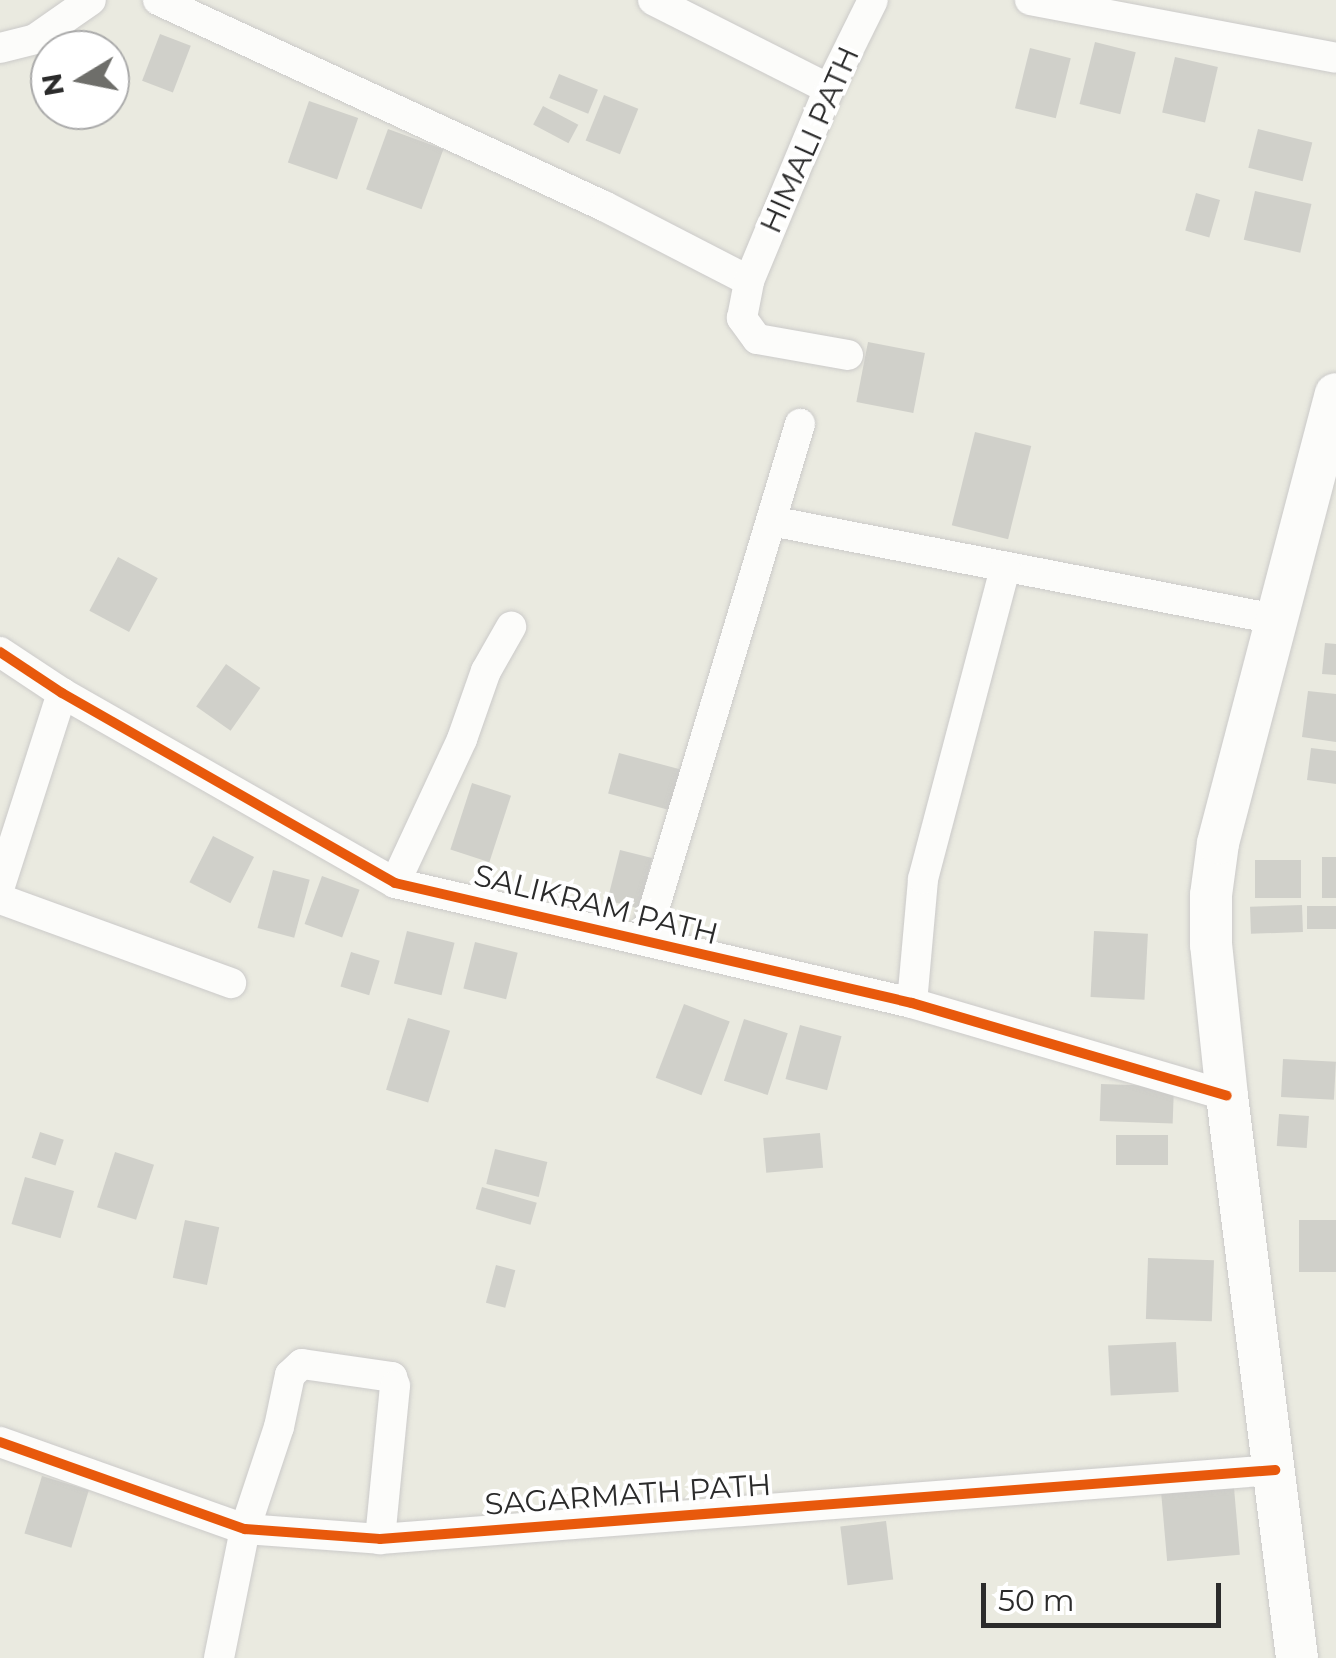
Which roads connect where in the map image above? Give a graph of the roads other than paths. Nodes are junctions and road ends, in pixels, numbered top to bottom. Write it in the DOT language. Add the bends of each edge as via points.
graph roads {
  1 [pos="91,0"];
  2 [pos="158,0"];
  3 [pos="654,0"];
  4 [pos="873,0"];
  5 [pos="1030,0"];
  6 [pos="0,48"];
  7 [pos="1336,58"];
  8 [pos="829,89"];
  9 [pos="749,281"];
  10 [pos="848,355"];
  11 [pos="1336,394"];
  12 [pos="800,424"];
  13 [pos="771,521"];
  14 [pos="1004,568"];
  15 [pos="1275,620"];
  16 [pos="511,627"];
  17 [pos="0,652"];
  18 [pos="62,693"];
  19 [pos="395,883"];
  20 [pos="0,886"];
  21 [pos="0,900"];
  22 [pos="645,939"];
  23 [pos="231,983"];
  24 [pos="912,1003"];
  25 [pos="1227,1096"];
  26 [pos="0,1442"];
  27 [pos="1275,1470"];
  28 [pos="245,1529"];
  29 [pos="380,1539"];
  30 [pos="219,1658"];
  31 [pos="1297,1658"];
  1 -- 6 [label="street" via="35,39"];
  2 -- 9 [label="street" via="604,206"];
  3 -- 8 [label="street"];
  4 -- 8 [label="street, HIMALI PATH"];
  5 -- 7 [label="street"];
  8 -- 9 [label="street, HIMALI PATH"];
  9 -- 10 [label="street" via="742,318 757,339"];
  11 -- 15 [label="street"];
  12 -- 13 [label="street"];
  13 -- 14 [label="street"];
  13 -- 22 [label="street"];
  14 -- 15 [label="street"];
  14 -- 24 [label="street" via="923,879"];
  15 -- 25 [label="street" via="1212,882 1211,945"];
  16 -- 19 [label="street"];
  17 -- 18 [label="street, SALIKRAM PATH"];
  18 -- 19 [label="street, SALIKRAM PATH"];
  18 -- 20 [label="street"];
  19 -- 22 [label="street, SALIKRAM PATH"];
  21 -- 23 [label="street"];
  22 -- 24 [label="street, SALIKRAM PATH"];
  24 -- 25 [label="street, SALIKRAM PATH"];
  25 -- 27 [label="street"];
  26 -- 28 [label="street, SAGARMATH PATH"];
  27 -- 29 [label="street, SAGARMATH PATH"];
  27 -- 31 [label="street"];
  28 -- 29 [label="street, SAGARMATH PATH"];
  28 -- 29 [label="street" via="290,1376 302,1364 392,1377"];
  28 -- 30 [label="street"];
}
